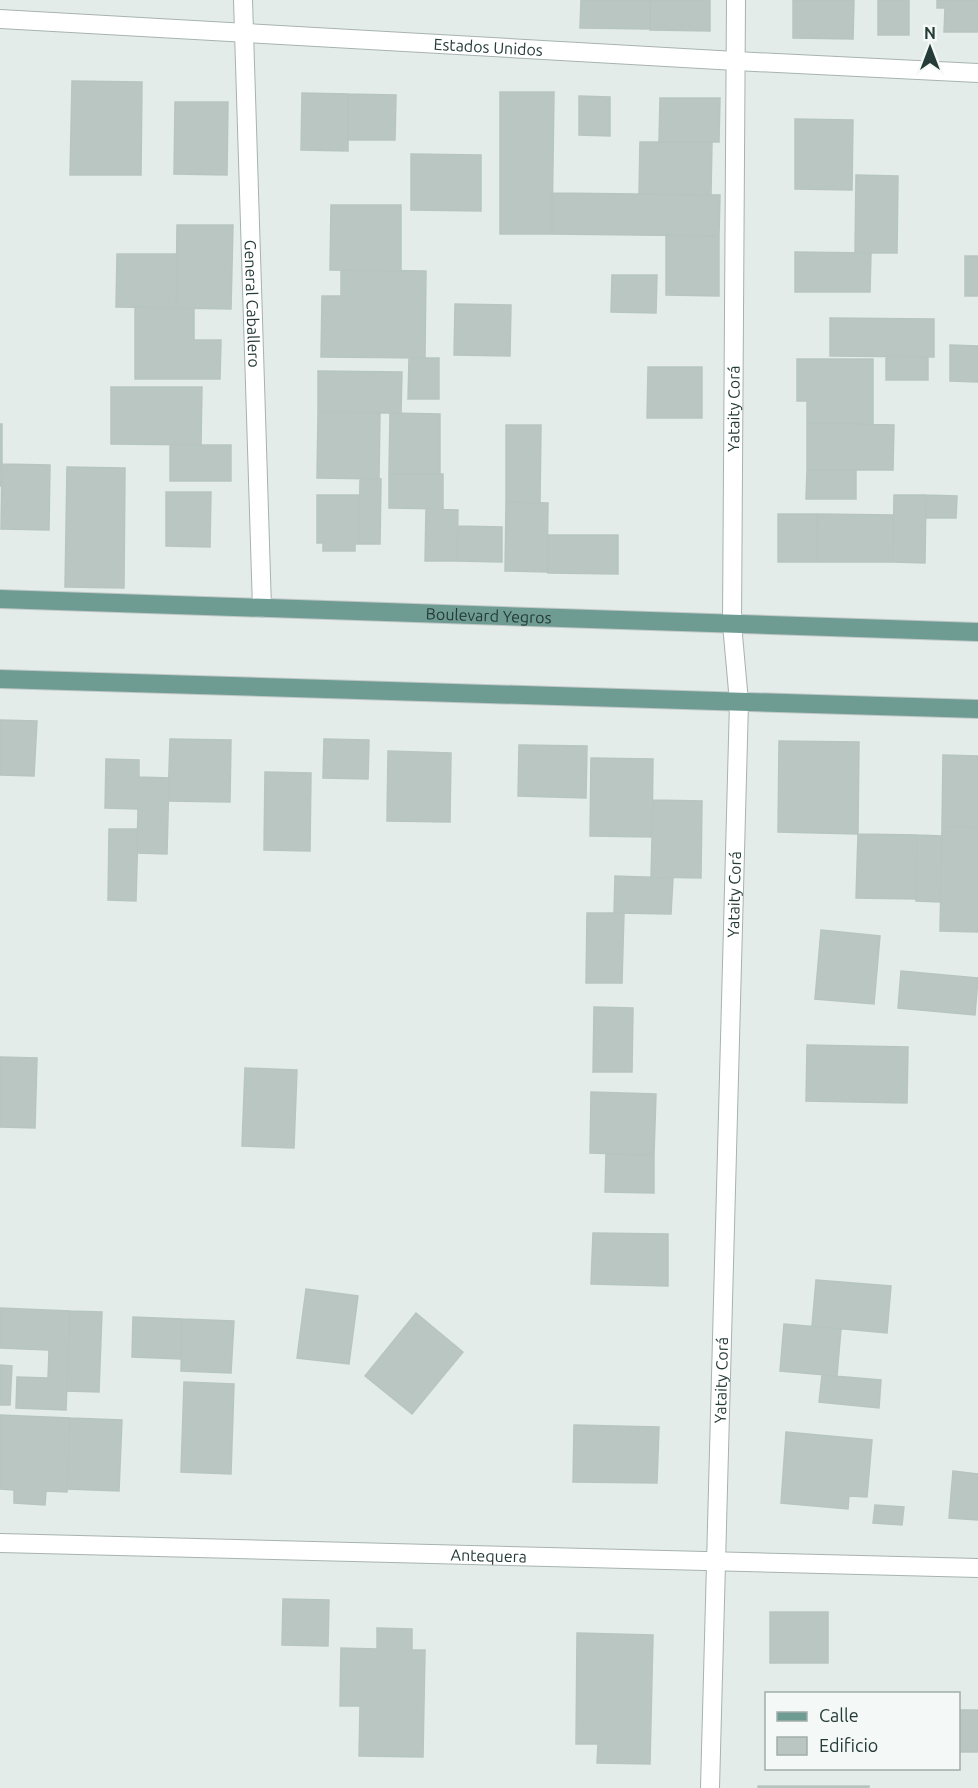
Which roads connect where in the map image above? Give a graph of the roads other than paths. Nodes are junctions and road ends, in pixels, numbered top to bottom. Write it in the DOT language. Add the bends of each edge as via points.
graph roads {
  1 [pos="243,0"];
  2 [pos="736,0"];
  3 [pos="0,19"];
  4 [pos="243,33"];
  5 [pos="736,61"];
  6 [pos="978,73"];
  7 [pos="0,600"];
  8 [pos="262,608"];
  9 [pos="732,624"];
  10 [pos="978,632"];
  11 [pos="0,679"];
  12 [pos="738,702"];
  13 [pos="978,710"];
  14 [pos="0,1544"];
  15 [pos="716,1562"];
  16 [pos="978,1568"];
  17 [pos="710,1788"];
  1 -- 4 [label="street, General Caballero"];
  2 -- 5 [label="street, Yataity Corá"];
  3 -- 4 [label="street, Estados Unidos"];
  4 -- 5 [label="street, Estados Unidos"];
  4 -- 8 [label="street, General Caballero"];
  5 -- 6 [label="street, Estados Unidos"];
  5 -- 9 [label="street, Yataity Corá"];
  7 -- 8 [label="main road, Boulevard Yegros"];
  8 -- 9 [label="main road, Boulevard Yegros"];
  9 -- 10 [label="main road, Boulevard Yegros"];
  9 -- 12 [label="street, Yataity Corá"];
  11 -- 12 [label="main road"];
  12 -- 13 [label="main road"];
  12 -- 15 [label="street, Yataity Corá"];
  14 -- 15 [label="street, Antequera"];
  15 -- 16 [label="street, Antequera"];
  15 -- 17 [label="street, Yataity Corá"];
}
